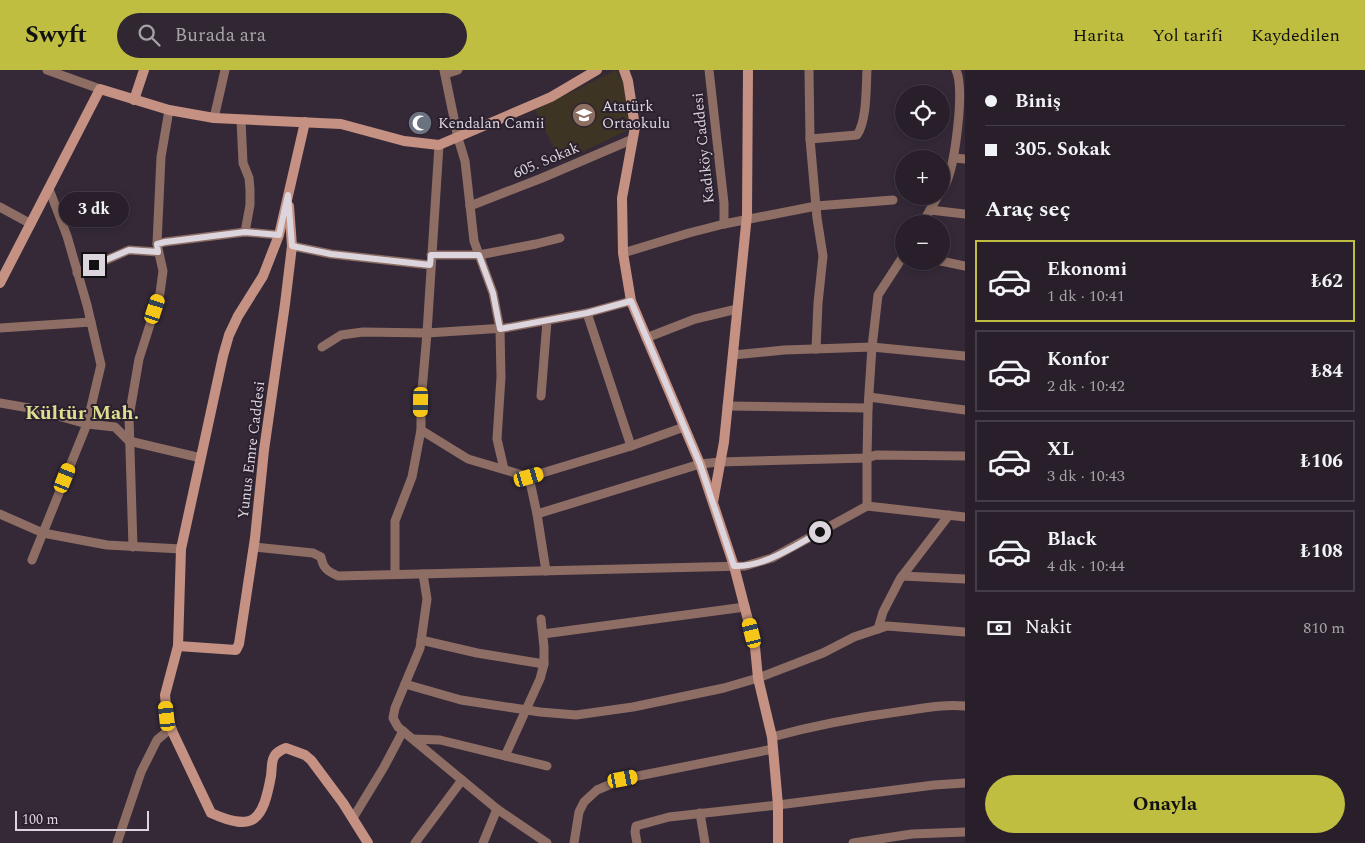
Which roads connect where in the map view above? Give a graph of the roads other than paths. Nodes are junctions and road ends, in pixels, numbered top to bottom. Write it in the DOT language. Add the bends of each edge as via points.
graph roads {
  1 [pos="47,70"];
  2 [pos="144,70"];
  3 [pos="225,70"];
  4 [pos="458,70"];
  5 [pos="597,70"];
  6 [pos="624,70"];
  7 [pos="709,70"];
  8 [pos="748,70"];
  9 [pos="809,70"];
  10 [pos="867,70"];
  11 [pos="956,70"];
  12 [pos="445,72"];
  13 [pos="100,89"];
  14 [pos="134,100"];
  15 [pos="962,101"];
  16 [pos="169,110"];
  17 [pos="214,118"];
  18 [pos="241,120"];
  19 [pos="305,122"];
  20 [pos="458,138"];
  21 [pos="633,139"];
  22 [pos="810,139"];
  23 [pos="439,145"];
  24 [pos="954,158"];
  25 [pos="965,159"];
  26 [pos="950,172"];
  27 [pos="49,189"];
  28 [pos="288,195"];
  29 [pos="893,200"];
  30 [pos="933,205"];
  31 [pos="470,206"];
  32 [pos="816,206"];
  33 [pos="0,207"];
  34 [pos="930,210"];
  35 [pos="965,214"];
  36 [pos="927,215"];
  37 [pos="746,220"];
  38 [pos="31,224"];
  39 [pos="724,224"];
  40 [pos="245,232"];
  41 [pos="279,235"];
  42 [pos="560,238"];
  43 [pos="292,246"];
  44 [pos="158,248"];
  45 [pos="622,253"];
  46 [pos="431,255"];
  47 [pos="479,255"];
  48 [pos="950,263"];
  49 [pos="430,265"];
  50 [pos="965,266"];
  51 [pos="895,269"];
  52 [pos="77,272"];
  53 [pos="0,283"];
  54 [pos="631,301"];
  55 [pos="737,309"];
  56 [pos="587,313"];
  57 [pos="547,321"];
  58 [pos="91,322"];
  59 [pos="0,328"];
  60 [pos="500,329"];
  61 [pos="427,333"];
  62 [pos="646,338"];
  63 [pos="322,346"];
  64 [pos="872,347"];
  65 [pos="816,349"];
  66 [pos="732,355"];
  67 [pos="965,356"];
  68 [pos="541,396"];
  69 [pos="869,397"];
  70 [pos="0,403"];
  71 [pos="727,406"];
  72 [pos="868,408"];
  73 [pos="965,410"];
  74 [pos="88,424"];
  75 [pos="684,427"];
  76 [pos="421,430"];
  77 [pos="129,441"];
  78 [pos="631,446"];
  79 [pos="965,456"];
  80 [pos="202,458"];
  81 [pos="866,458"];
  82 [pos="720,462"];
  83 [pos="700,464"];
  84 [pos="504,469"];
  85 [pos="529,477"];
  86 [pos="712,503"];
  87 [pos="867,506"];
  88 [pos="0,514"];
  89 [pos="538,514"];
  90 [pos="949,515"];
  91 [pos="965,517"];
  92 [pos="43,533"];
  93 [pos="133,547"];
  94 [pos="254,547"];
  95 [pos="181,549"];
  96 [pos="32,560"];
  97 [pos="734,566"];
  98 [pos="546,571"];
  99 [pos="395,574"];
  100 [pos="423,574"];
  101 [pos="902,576"];
  102 [pos="965,580"];
  103 [pos="745,607"];
  104 [pos="541,619"];
  105 [pos="878,629"];
  106 [pos="965,632"];
  107 [pos="543,634"];
  108 [pos="422,640"];
  109 [pos="178,646"];
  110 [pos="544,664"];
  111 [pos="758,678"];
  112 [pos="405,684"];
  113 [pos="965,706"];
  114 [pos="527,710"];
  115 [pos="171,728"];
  116 [pos="403,731"];
  117 [pos="772,737"];
  118 [pos="413,739"];
  119 [pos="773,749"];
  120 [pos="505,756"];
  121 [pos="547,766"];
  122 [pos="462,780"];
  123 [pos="965,784"];
  124 [pos="778,805"];
  125 [pos="497,809"];
  126 [pos="700,813"];
  127 [pos="353,818"];
  128 [pos="965,832"];
  129 [pos="532,838"];
  130 [pos="117,843"];
  131 [pos="368,843"];
  132 [pos="415,843"];
  133 [pos="483,843"];
  134 [pos="547,843"];
  135 [pos="574,843"];
  136 [pos="637,843"];
  137 [pos="704,843"];
  138 [pos="778,843"];
  139 [pos="853,843"];
  1 -- 13 [label="street"];
  2 -- 14 [label="street"];
  3 -- 17 [label="street"];
  4 -- 12 [label="street"];
  5 -- 20 [label="street" via="551,97"];
  6 -- 21 [label="street" via="635,126"];
  7 -- 39 [label="street, Kadıköy Caddesi"];
  8 -- 37 [label="street"];
  9 -- 22 [label="street"];
  10 -- 22 [label="street" via="865,110 857,135"];
  11 -- 15 [label="street"];
  12 -- 20 [label="street"];
  13 -- 14 [label="street"];
  13 -- 27 [label="street"];
  14 -- 16 [label="street"];
  15 -- 24 [label="street"];
  16 -- 17 [label="street"];
  16 -- 44 [label="street" via="161,157"];
  17 -- 18 [label="street"];
  18 -- 19 [label="street"];
  18 -- 40 [label="street" via="243,163 250,189"];
  19 -- 23 [label="street" via="341,124"];
  19 -- 28 [label="street"];
  20 -- 23 [label="street"];
  20 -- 31 [label="street" via="465,160"];
  21 -- 31 [label="street, 605. Sokak"];
  21 -- 45 [label="street" via="622,198"];
  22 -- 32 [label="street"];
  23 -- 46 [label="street"];
  24 -- 25 [label="street"];
  24 -- 26 [label="street"];
  27 -- 38 [label="street"];
  27 -- 52 [label="street"];
  28 -- 41 [label="street"];
  28 -- 43 [label="street, Yunus Emre Caddesi"];
  29 -- 32 [label="street"];
  30 -- 34 [label="street"];
  31 -- 47 [label="street"];
  32 -- 37 [label="street"];
  32 -- 65 [label="street" via="823,256"];
  33 -- 38 [label="street"];
  34 -- 35 [label="street"];
  34 -- 36 [label="street"];
  37 -- 39 [label="street"];
  37 -- 55 [label="street"];
  38 -- 53 [label="street"];
  39 -- 45 [label="street"];
  40 -- 41 [label="street"];
  40 -- 44 [label="street" via="165,242"];
  41 -- 80 [label="street" via="263,276 229,335"];
  42 -- 47 [label="street"];
  43 -- 49 [label="street" via="331,254"];
  43 -- 94 [label="street, Yunus Emre Caddesi"];
  44 -- 52 [label="street" via="129,250"];
  44 -- 77 [label="street" via="163,271 160,293 139,359 129,417"];
  45 -- 54 [label="street"];
  46 -- 47 [label="street"];
  46 -- 49 [label="street"];
  47 -- 60 [label="street" via="493,293"];
  48 -- 50 [label="street"];
  49 -- 61 [label="street"];
  51 -- 64 [label="street" via="878,295"];
  52 -- 58 [label="street"];
  54 -- 56 [label="street"];
  54 -- 62 [label="street"];
  55 -- 62 [label="street" via="695,319"];
  55 -- 66 [label="street"];
  56 -- 57 [label="street"];
  56 -- 78 [label="street"];
  57 -- 60 [label="street"];
  57 -- 68 [label="street"];
  58 -- 59 [label="street"];
  58 -- 74 [label="street" via="101,365"];
  60 -- 61 [label="street"];
  60 -- 84 [label="street" via="497,439"];
  61 -- 63 [label="street" via="363,332 342,335"];
  61 -- 76 [label="street"];
  62 -- 75 [label="street"];
  64 -- 65 [label="street"];
  64 -- 67 [label="street"];
  64 -- 69 [label="street"];
  65 -- 66 [label="street"];
  66 -- 71 [label="street"];
  69 -- 72 [label="street"];
  69 -- 73 [label="street"];
  70 -- 74 [label="street"];
  71 -- 72 [label="street"];
  71 -- 82 [label="street"];
  72 -- 81 [label="street"];
  74 -- 77 [label="street" via="115,427"];
  74 -- 92 [label="street"];
  75 -- 78 [label="street"];
  75 -- 83 [label="street"];
  76 -- 84 [label="street" via="468,458"];
  76 -- 99 [label="street" via="412,477 395,521"];
  77 -- 80 [label="street"];
  77 -- 93 [label="street"];
  78 -- 85 [label="street"];
  79 -- 81 [label="street" via="876,455"];
  80 -- 95 [label="street"];
  81 -- 82 [label="street"];
  81 -- 87 [label="street"];
  82 -- 83 [label="street"];
  82 -- 86 [label="street"];
  83 -- 86 [label="street"];
  83 -- 89 [label="street"];
  84 -- 85 [label="street"];
  85 -- 89 [label="street"];
  86 -- 97 [label="street"];
  87 -- 90 [label="street"];
  87 -- 97 [label="street" via="772,558"];
  88 -- 92 [label="street"];
  89 -- 98 [label="street"];
  90 -- 91 [label="street"];
  90 -- 101 [label="street"];
  92 -- 93 [label="street"];
  92 -- 96 [label="street"];
  93 -- 95 [label="street"];
  94 -- 99 [label="street" via="313,553 321,557 328,572 338,576"];
  94 -- 109 [label="street, Yunus Emre Caddesi" via="236,650"];
  95 -- 109 [label="street"];
  97 -- 98 [label="street"];
  97 -- 103 [label="street"];
  98 -- 100 [label="street"];
  99 -- 100 [label="street"];
  100 -- 108 [label="street" via="427,599"];
  101 -- 102 [label="street"];
  101 -- 105 [label="street"];
  103 -- 107 [label="street"];
  103 -- 111 [label="street" via="755,647"];
  104 -- 107 [label="street"];
  105 -- 106 [label="street" via="887,626"];
  105 -- 111 [label="street"];
  107 -- 110 [label="street"];
  108 -- 110 [label="street"];
  108 -- 112 [label="street"];
  109 -- 115 [label="street" via="165,695"];
  110 -- 114 [label="street"];
  111 -- 114 [label="street" via="633,707 576,715"];
  111 -- 117 [label="street"];
  112 -- 114 [label="street" via="461,700"];
  112 -- 116 [label="street" via="393,718"];
  113 -- 117 [label="street" via="863,716"];
  114 -- 120 [label="street"];
  115 -- 127 [label="street" via="211,813 225,820 246,823 262,812 273,758 286,748 311,760"];
  115 -- 130 [label="street" via="157,740 141,772"];
  116 -- 118 [label="street"];
  116 -- 127 [label="street"];
  117 -- 119 [label="street"];
  118 -- 120 [label="street" via="440,740"];
  118 -- 122 [label="street"];
  119 -- 124 [label="street"];
  119 -- 135 [label="street" via="623,779 597,790 579,812"];
  120 -- 121 [label="street"];
  122 -- 125 [label="street"];
  122 -- 132 [label="street"];
  123 -- 124 [label="street"];
  124 -- 126 [label="street"];
  124 -- 138 [label="street"];
  125 -- 129 [label="street"];
  125 -- 133 [label="street"];
  126 -- 136 [label="street" via="636,826"];
  126 -- 137 [label="street"];
  127 -- 131 [label="street"];
  128 -- 139 [label="street" via="912,834"];
  129 -- 134 [label="street"];
}
